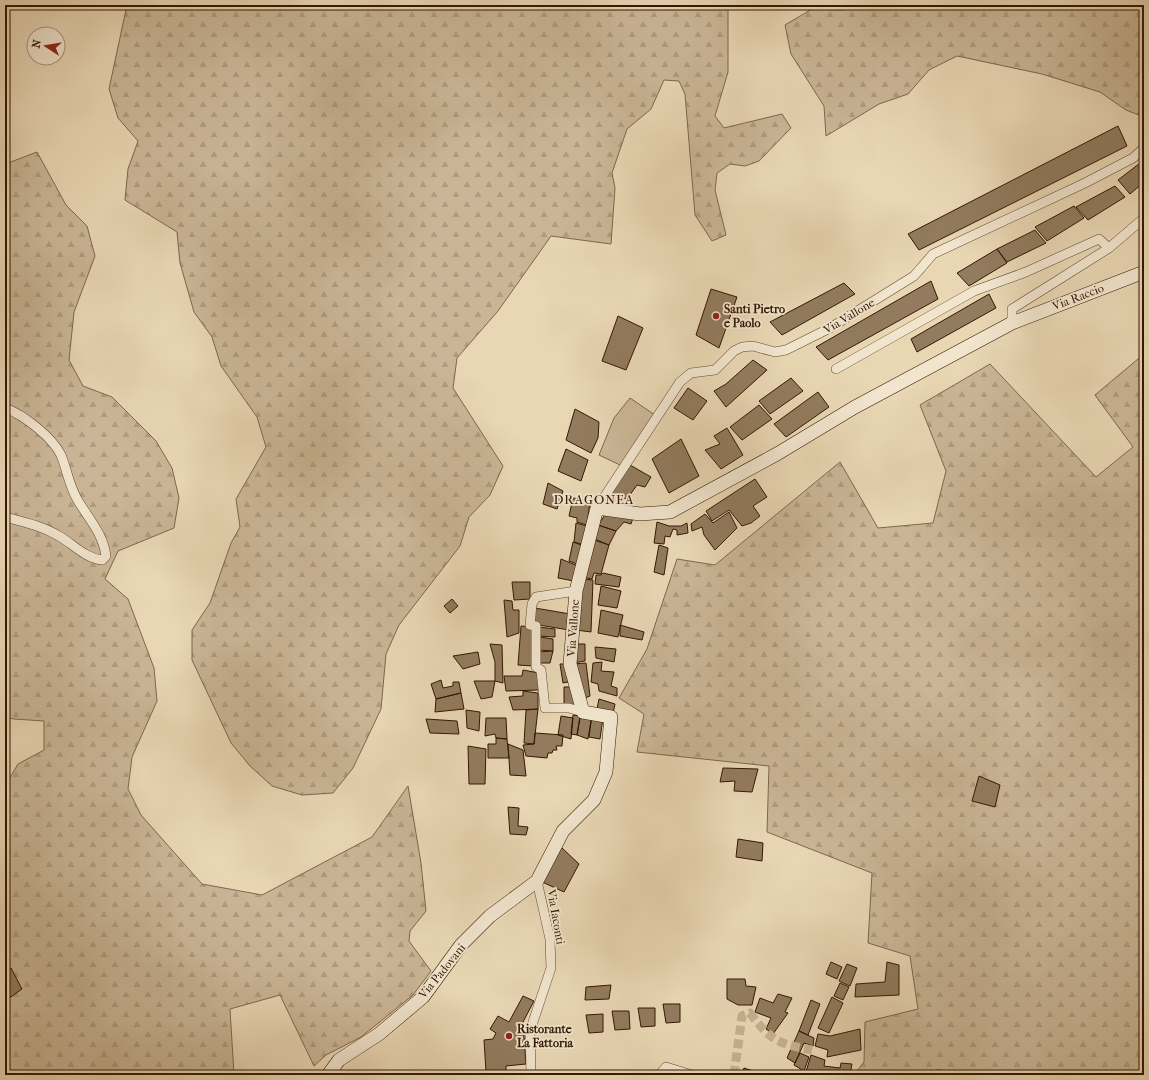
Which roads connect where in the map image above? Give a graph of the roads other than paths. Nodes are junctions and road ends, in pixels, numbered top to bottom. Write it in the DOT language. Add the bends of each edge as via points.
graph roads {
  1 [pos="1144,148"];
  2 [pos="1144,218"];
  3 [pos="1109,248"];
  4 [pos="1144,272"];
  5 [pos="1012,323"];
  6 [pos="836,369"];
  7 [pos="5,408"];
  8 [pos="597,508"];
  9 [pos="5,517"];
  10 [pos="576,591"];
  11 [pos="583,712"];
  12 [pos="537,881"];
  13 [pos="328,1075"];
  14 [pos="531,1075"];
  15 [pos="659,1075"];
  16 [pos="692,1075"];
  1 -- 8 [label="street, Via Vallone" via="1132,158 1085,183 933,254 914,276 830,328 786,350 775,352 753,346 742,347 734,351 715,370 691,373 680,382"];
  2 -- 3 [label="street"];
  3 -- 5 [label="street" via="1012,309"];
  3 -- 6 [label="street" via="1099,239 974,292"];
  4 -- 5 [label="street, Via Raccio"];
  5 -- 8 [label="street" via="855,407 777,454 670,512 640,514"];
  7 -- 9 [label="street" via="27,420 55,446 71,487 105,545 106,556 102,560 91,559 58,536 32,524"];
  8 -- 10 [label="street, Via Vallone"];
  10 -- 11 [label="street, Via Vallone" via="570,664"];
  10 -- 11 [label="street, Via Vallone" via="536,596 532,604 530,625 536,626 536,667 541,670 545,708 569,708"];
  11 -- 12 [label="street, Via Vallone" via="611,717 606,772 594,800 563,831"];
  12 -- 13 [label="street, Via Padovani" via="490,916 461,945 422,997 379,1034 339,1060"];
  12 -- 14 [label="street, Via Iaconti" via="550,939 551,968 530,1031"];
  15 -- 16 [label="street" via="666,1067"];
}
